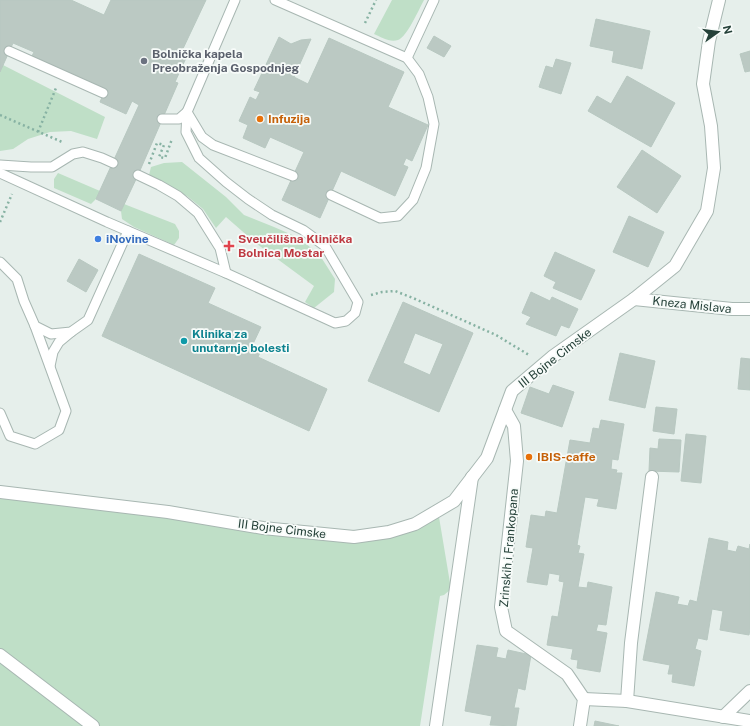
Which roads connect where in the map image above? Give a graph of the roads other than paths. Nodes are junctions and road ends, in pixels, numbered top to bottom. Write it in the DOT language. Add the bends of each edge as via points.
graph roads {
  1 [pos="236,0"];
  2 [pos="276,0"];
  3 [pos="434,0"];
  4 [pos="719,0"];
  5 [pos="9,52"];
  6 [pos="407,58"];
  7 [pos="103,93"];
  8 [pos="187,112"];
  9 [pos="186,132"];
  10 [pos="113,164"];
  11 [pos="0,165"];
  12 [pos="0,173"];
  13 [pos="141,176"];
  14 [pos="293,176"];
  15 [pos="331,194"];
  16 [pos="128,231"];
  17 [pos="0,262"];
  18 [pos="226,272"];
  19 [pos="634,299"];
  20 [pos="750,309"];
  21 [pos="35,326"];
  22 [pos="71,332"];
  23 [pos="50,367"];
  24 [pos="505,410"];
  25 [pos="0,413"];
  26 [pos="472,477"];
  27 [pos="652,477"];
  28 [pos="0,492"];
  29 [pos="0,655"];
  30 [pos="750,690"];
  31 [pos="584,699"];
  32 [pos="627,701"];
  33 [pos="724,717"];
  34 [pos="750,721"];
  35 [pos="93,726"];
  36 [pos="436,726"];
  37 [pos="580,726"];
  1 -- 8 [label="lane"];
  2 -- 6 [label="lane"];
  3 -- 6 [label="lane"];
  4 -- 19 [label="street, III Bojne Cimske" via="703,84 711,126 714,168 707,211 675,266"];
  5 -- 7 [label="lane"];
  6 -- 15 [label="lane" via="419,74 428,97 434,124 426,168 413,200 398,216 380,218"];
  8 -- 9 [label="lane"];
  8 -- 9 [label="lane" via="179,119 165,119"];
  8 -- 14 [label="lane" via="202,137 213,145"];
  9 -- 18 [label="lane" via="199,158 226,182 272,216 303,230 325,246 358,302 356,313 346,321 335,323"];
  10 -- 11 [label="lane" via="83,152 73,154 52,166"];
  12 -- 16 [label="lane"];
  13 -- 18 [label="lane" via="178,196 198,213 220,248"];
  16 -- 18 [label="lane"];
  16 -- 22 [label="lane" via="88,320"];
  17 -- 21 [label="lane" via="17,279"];
  19 -- 20 [label="street, Kneza Mislava" via="732,310"];
  19 -- 24 [label="street, III Bojne Cimske" via="552,357 512,391"];
  21 -- 22 [label="lane" via="51,334"];
  21 -- 23 [label="lane"];
  22 -- 23 [label="lane" via="59,342 53,352"];
  23 -- 25 [label="lane" via="66,411 59,430 35,444 10,436"];
  24 -- 26 [label="street, III Bojne Cimske" via="487,458"];
  24 -- 31 [label="street, Zrinskih i Frankopana" via="514,426 517,461 501,607 506,631 567,674"];
  26 -- 28 [label="street, III Bojne Cimske" via="454,501 415,524 389,532 354,537 262,528 168,512"];
  26 -- 36 [label="street"];
  27 -- 32 [label="street" via="631,643"];
  29 -- 35 [label="street"];
  30 -- 33 [label="street"];
  31 -- 32 [label="street"];
  31 -- 37 [label="street"];
  32 -- 33 [label="street"];
  33 -- 34 [label="street"];
}
